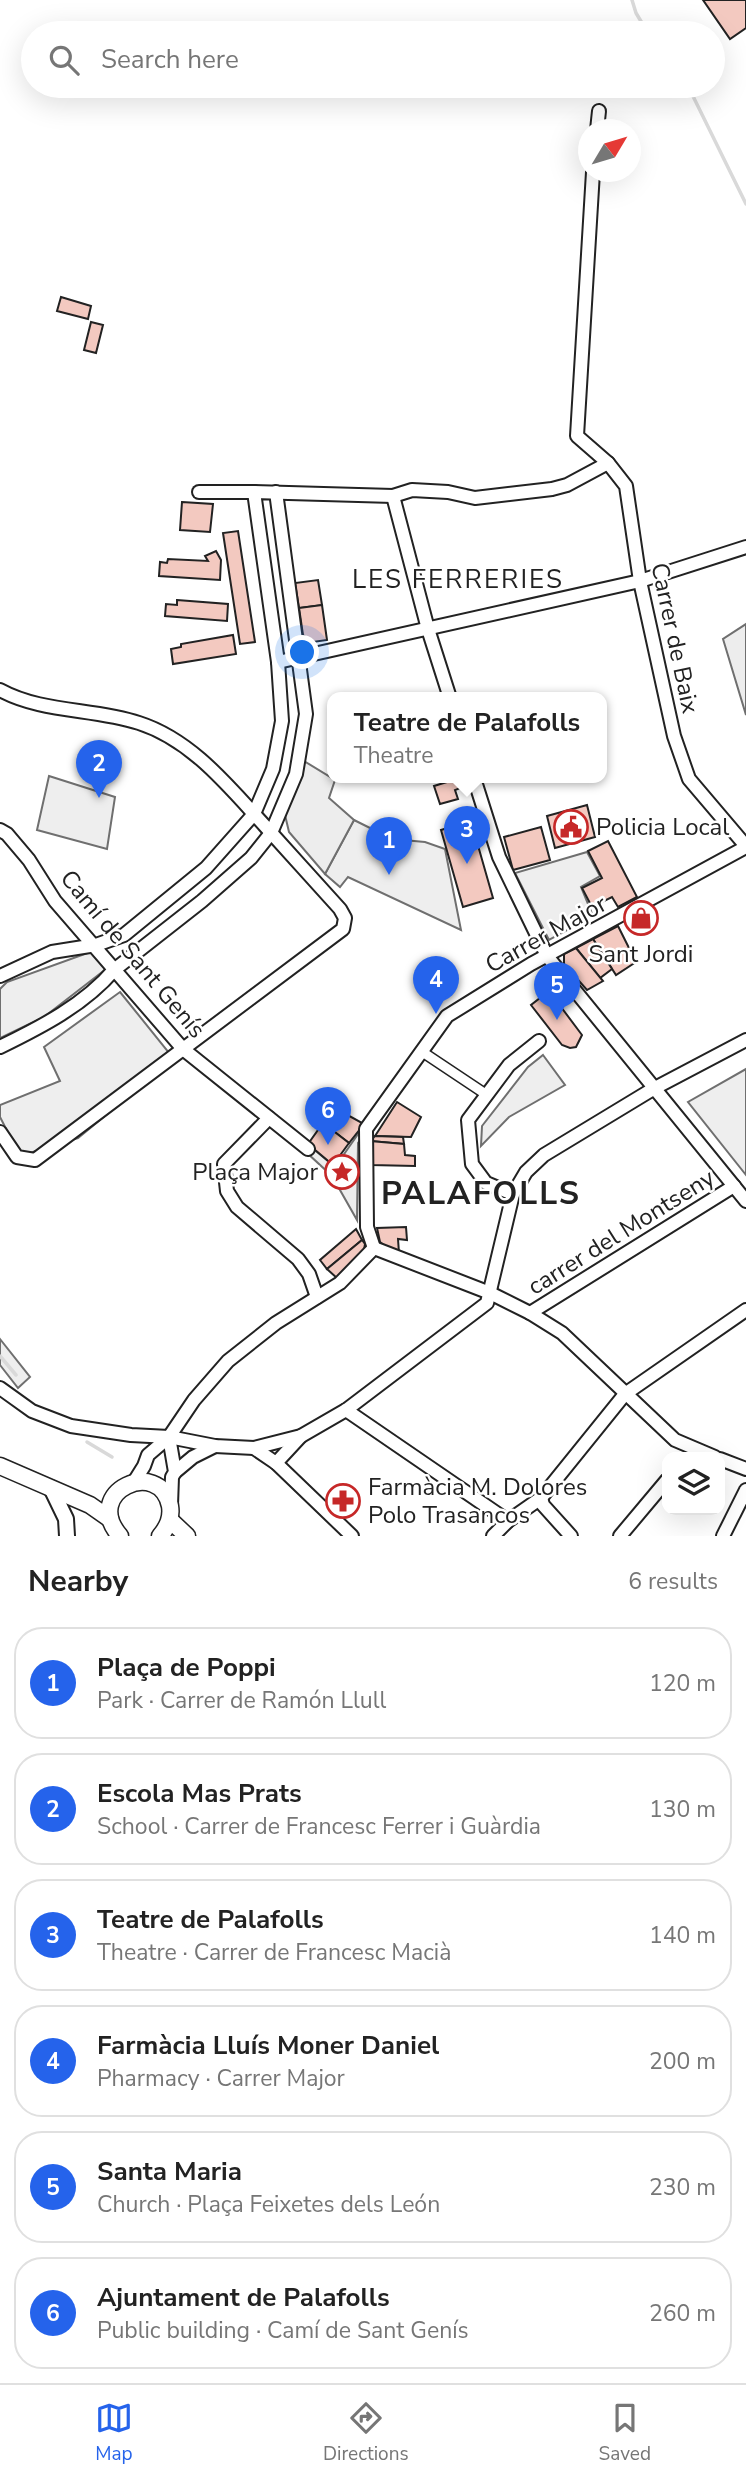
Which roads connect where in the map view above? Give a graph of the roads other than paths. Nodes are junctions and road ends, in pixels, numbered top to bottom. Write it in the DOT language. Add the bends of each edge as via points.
graph roads {
  1 [pos="599,111"];
  2 [pos="598,119"];
  3 [pos="592,182"];
  4 [pos="608,463"];
  5 [pos="199,492"];
  6 [pos="254,492"];
  7 [pos="276,492"];
  8 [pos="393,496"];
  9 [pos="746,547"];
  10 [pos="640,582"];
  11 [pos="428,629"];
  12 [pos="299,659"];
  13 [pos="278,662"];
  14 [pos="0,690"];
  15 [pos="448,692"];
  16 [pos="476,783"];
  17 [pos="254,814"];
  18 [pos="0,830"];
  19 [pos="271,833"];
  20 [pos="746,847"];
  21 [pos="96,945"];
  22 [pos="547,956"];
  23 [pos="114,970"];
  24 [pos="0,976"];
  25 [pos="746,1040"];
  26 [pos="539,1041"];
  27 [pos="0,1047"];
  28 [pos="183,1049"];
  29 [pos="421,1052"];
  30 [pos="653,1089"];
  31 [pos="487,1095"];
  32 [pos="269,1118"];
  33 [pos="0,1132"];
  34 [pos="309,1149"];
  35 [pos="734,1186"];
  36 [pos="513,1194"];
  37 [pos="746,1201"];
  38 [pos="374,1248"];
  39 [pos="490,1293"];
  40 [pos="317,1297"];
  41 [pos="746,1310"];
  42 [pos="530,1313"];
  43 [pos="0,1388"];
  44 [pos="625,1394"];
  45 [pos="346,1410"];
  46 [pos="131,1435"];
  47 [pos="301,1436"];
  48 [pos="169,1437"];
  49 [pos="215,1446"];
  50 [pos="254,1448"];
  51 [pos="689,1452"];
  52 [pos="148,1455"];
  53 [pos="725,1461"];
  54 [pos="276,1463"];
  55 [pos="0,1466"];
  56 [pos="746,1469"];
  57 [pos="175,1472"];
  58 [pos="135,1482"];
  59 [pos="662,1486"];
  60 [pos="51,1488"];
  61 [pos="746,1490"];
  62 [pos="70,1496"];
  63 [pos="541,1498"];
  64 [pos="112,1499"];
  65 [pos="171,1515"];
  66 [pos="508,1521"];
  67 [pos="113,1530"];
  68 [pos="67,1536"];
  69 [pos="160,1536"];
  70 [pos="187,1536"];
  71 [pos="352,1536"];
  72 [pos="492,1536"];
  73 [pos="571,1536"];
  74 [pos="620,1536"];
  75 [pos="723,1536"];
  1 -- 2 [label="street"];
  3 -- 4 [label="street, Carrer de Baix" via="577,436"];
  4 -- 8 [label="street" via="552,489 475,498 412,490"];
  4 -- 10 [label="street, Carrer de Baix" via="626,486"];
  5 -- 6 [label="street"];
  6 -- 7 [label="street"];
  6 -- 13 [label="street"];
  7 -- 8 [label="street"];
  7 -- 12 [label="street"];
  8 -- 11 [label="street"];
  9 -- 10 [label="street"];
  10 -- 11 [label="street"];
  10 -- 20 [label="street, Carrer de Baix" via="674,736 690,779"];
  11 -- 12 [label="street"];
  11 -- 15 [label="street"];
  12 -- 13 [label="street"];
  12 -- 19 [label="street" via="306,714 301,752"];
  13 -- 17 [label="street" via="282,721 273,769"];
  14 -- 17 [label="street" via="18,700 128,720 174,738"];
  16 -- 22 [label="street" via="499,857"];
  17 -- 19 [label="street"];
  17 -- 21 [label="street" via="206,868 154,912 124,935"];
  18 -- 21 [label="street, Camí de Sant Genís"];
  19 -- 23 [label="street" via="251,858 202,901"];
  19 -- 28 [label="street" via="340,909 345,918 343,929"];
  20 -- 22 [label="street, Carrer Major"];
  21 -- 23 [label="street, Camí de Sant Genís"];
  21 -- 24 [label="street" via="52,952"];
  22 -- 29 [label="street, Carrer Major" via="447,1016"];
  22 -- 30 [label="street"];
  23 -- 27 [label="street" via="46,1025"];
  23 -- 28 [label="street, Camí de Sant Genís"];
  25 -- 30 [label="street"];
  26 -- 31 [label="street" via="509,1065"];
  28 -- 32 [label="street, Camí de Sant Genís"];
  28 -- 33 [label="street" via="35,1160 17,1157"];
  29 -- 31 [label="street"];
  29 -- 38 [label="street, Carrer Major" via="366,1129 367,1227"];
  30 -- 35 [label="street"];
  30 -- 36 [label="street" via="544,1155 526,1172"];
  31 -- 36 [label="street" via="468,1120 472,1164 486,1183"];
  32 -- 34 [label="street, Camí de Sant Genís"];
  32 -- 40 [label="street" via="224,1164 227,1191 237,1207 298,1259"];
  35 -- 37 [label="street"];
  35 -- 42 [label="street, carrer del Montseny"];
  36 -- 39 [label="street"];
  38 -- 39 [label="street"];
  38 -- 40 [label="street" via="340,1283"];
  39 -- 42 [label="street"];
  39 -- 45 [label="street" via="487,1303"];
  40 -- 48 [label="street" via="228,1361"];
  41 -- 44 [label="street"];
  42 -- 44 [label="street" via="562,1333"];
  43 -- 46 [label="street" via="32,1411 71,1426"];
  44 -- 51 [label="street"];
  44 -- 63 [label="street"];
  45 -- 47 [label="street"];
  45 -- 66 [label="street"];
  46 -- 48 [label="street"];
  46 -- 52 [label="street"];
  47 -- 50 [label="street"];
  47 -- 54 [label="street"];
  48 -- 49 [label="street"];
  48 -- 52 [label="street"];
  48 -- 57 [label="street"];
  49 -- 50 [label="street"];
  49 -- 57 [label="street"];
  50 -- 54 [label="street"];
  52 -- 58 [label="street"];
  53 -- 56 [label="street"];
  54 -- 71 [label="street"];
  55 -- 60 [label="main road"];
  57 -- 65 [label="street"];
  58 -- 64 [label="main road" via="125,1485"];
  58 -- 65 [label="main road" via="162,1491"];
  59 -- 74 [label="street"];
  60 -- 62 [label="main road"];
  60 -- 68 [label="street" via="66,1519"];
  61 -- 75 [label="street"];
  62 -- 64 [label="main road"];
  62 -- 67 [label="main road" via="90,1505"];
  63 -- 66 [label="street"];
  63 -- 73 [label="street"];
  64 -- 67 [label="main road"];
  65 -- 69 [label="main road"];
  65 -- 70 [label="main road"];
  66 -- 72 [label="street"];
}
